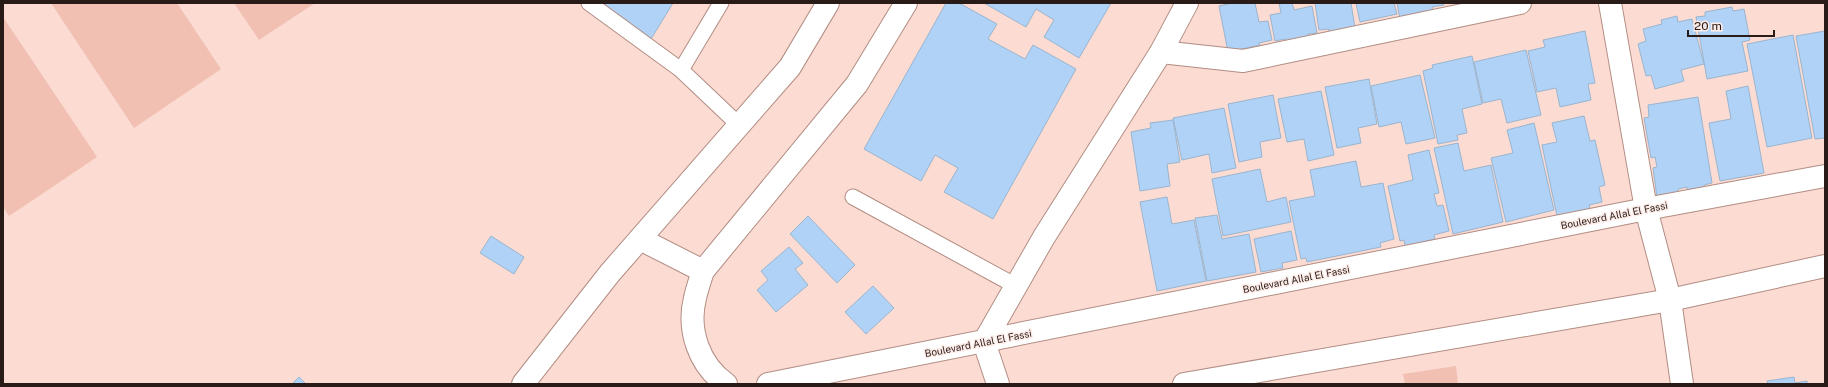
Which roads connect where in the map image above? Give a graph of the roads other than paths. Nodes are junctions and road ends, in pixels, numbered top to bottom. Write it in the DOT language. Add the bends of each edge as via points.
graph roads {
  1 [pos="589,3"];
  2 [pos="721,3"];
  3 [pos="828,3"];
  4 [pos="906,3"];
  5 [pos="1187,3"];
  6 [pos="1520,3"];
  7 [pos="1610,3"];
  8 [pos="1161,52"];
  9 [pos="682,70"];
  10 [pos="739,125"];
  11 [pos="1825,176"];
  12 [pos="853,196"];
  13 [pos="1646,209"];
  14 [pos="640,239"];
  15 [pos="1825,266"];
  16 [pos="703,271"];
  17 [pos="1016,286"];
  18 [pos="1670,300"];
  19 [pos="984,342"];
  20 [pos="522,384"];
  21 [pos="726,384"];
  22 [pos="768,384"];
  23 [pos="998,384"];
  24 [pos="1184,384"];
  25 [pos="1682,384"];
  1 -- 9 [label="lane"];
  2 -- 9 [label="lane"];
  3 -- 10 [label="street" via="790,67"];
  4 -- 16 [label="street" via="857,84"];
  5 -- 8 [label="street"];
  6 -- 8 [label="street" via="1243,61"];
  7 -- 13 [label="street"];
  8 -- 17 [label="street" via="1044,237"];
  9 -- 10 [label="lane"];
  10 -- 14 [label="street"];
  11 -- 13 [label="street, Boulevard Allal El Fassi"];
  12 -- 17 [label="lane"];
  13 -- 18 [label="street"];
  13 -- 19 [label="street, Boulevard Allal El Fassi"];
  14 -- 16 [label="street"];
  14 -- 20 [label="street"];
  15 -- 18 [label="street"];
  16 -- 21 [label="street" via="694,299 693,328 696,343 711,370"];
  17 -- 19 [label="street"];
  18 -- 24 [label="street"];
  18 -- 25 [label="street"];
  19 -- 22 [label="street, Boulevard Allal El Fassi"];
  19 -- 23 [label="street"];
}
